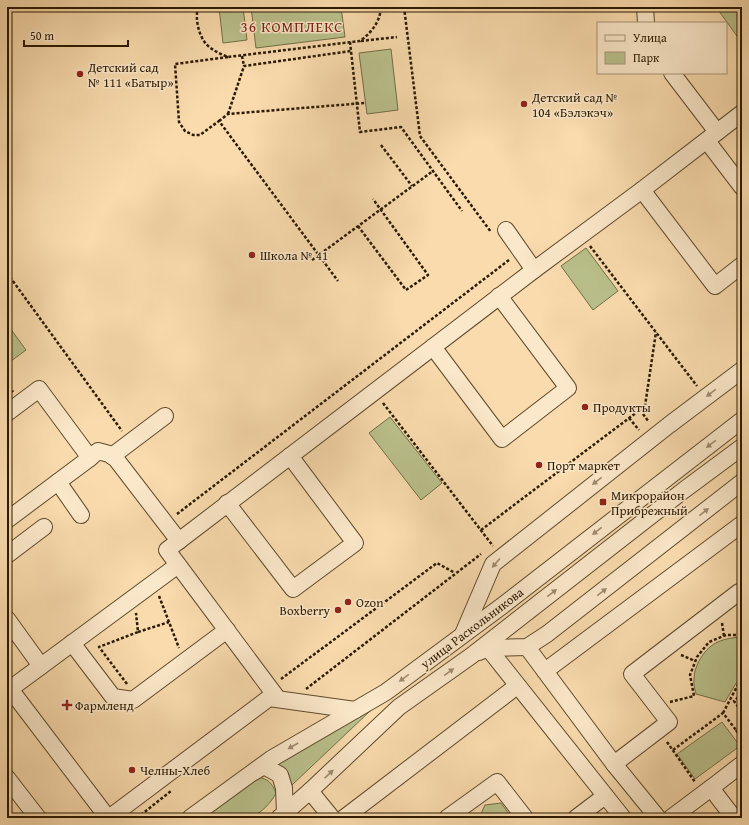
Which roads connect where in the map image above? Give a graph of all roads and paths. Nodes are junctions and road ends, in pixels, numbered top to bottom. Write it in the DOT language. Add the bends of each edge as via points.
graph roads {
  1 [pos="198,7"];
  2 [pos="381,7"];
  3 [pos="404,7"];
  4 [pos="644,7"];
  5 [pos="646,22"];
  6 [pos="396,37"];
  7 [pos="360,41"];
  8 [pos="350,42"];
  9 [pos="351,51"];
  10 [pos="242,56"];
  11 [pos="228,57"];
  12 [pos="244,66"];
  13 [pos="673,74"];
  14 [pos="365,103"];
  15 [pos="357,104"];
  16 [pos="742,113"];
  17 [pos="228,114"];
  18 [pos="219,121"];
  19 [pos="712,136"];
  20 [pos="381,145"];
  21 [pos="433,171"];
  22 [pos="412,186"];
  23 [pos="742,187"];
  24 [pos="642,190"];
  25 [pos="373,199"];
  26 [pos="381,210"];
  27 [pos="462,211"];
  28 [pos="358,226"];
  29 [pos="499,232"];
  30 [pos="581,234"];
  31 [pos="521,251"];
  32 [pos="319,256"];
  33 [pos="312,260"];
  34 [pos="742,265"];
  35 [pos="534,270"];
  36 [pos="7,273"];
  37 [pos="338,281"];
  38 [pos="499,296"];
  39 [pos="656,332"];
  40 [pos="433,347"];
  41 [pos="742,370"];
  42 [pos="374,392"];
  43 [pos="706,397"];
  44 [pos="7,413"];
  45 [pos="165,416"];
  46 [pos="629,418"];
  47 [pos="742,420"];
  48 [pos="643,435"];
  49 [pos="131,442"];
  50 [pos="742,447"];
  51 [pos="112,456"];
  52 [pos="290,456"];
  53 [pos="90,458"];
  54 [pos="58,482"];
  55 [pos="742,482"];
  56 [pos="227,504"];
  57 [pos="81,515"];
  58 [pos="7,520"];
  59 [pos="165,523"];
  60 [pos="742,524"];
  61 [pos="44,527"];
  62 [pos="481,530"];
  63 [pos="178,541"];
  64 [pos="497,551"];
  65 [pos="7,555"];
  66 [pos="178,565"];
  67 [pos="456,574"];
  68 [pos="154,583"];
  69 [pos="742,595"];
  70 [pos="135,597"];
  71 [pos="7,619"];
  72 [pos="169,622"];
  73 [pos="227,630"];
  74 [pos="138,632"];
  75 [pos="462,636"];
  76 [pos="742,636"];
  77 [pos="72,643"];
  78 [pos="527,647"];
  79 [pos="488,648"];
  80 [pos="181,654"];
  81 [pos="471,656"];
  82 [pos="42,666"];
  83 [pos="545,671"];
  84 [pos="742,678"];
  85 [pos="128,685"];
  86 [pos="517,686"];
  87 [pos="9,687"];
  88 [pos="742,694"];
  89 [pos="280,696"];
  90 [pos="656,706"];
  91 [pos="355,710"];
  92 [pos="742,712"];
  93 [pos="723,713"];
  94 [pos="658,730"];
  95 [pos="736,730"];
  96 [pos="742,732"];
  97 [pos="742,740"];
  98 [pos="673,750"];
  99 [pos="614,764"];
  100 [pos="742,764"];
  101 [pos="247,776"];
  102 [pos="7,778"];
  103 [pos="174,790"];
  104 [pos="310,791"];
  105 [pos="707,791"];
  106 [pos="605,796"];
  107 [pos="282,816"];
  108 [pos="38,818"];
  109 [pos="108,818"];
  110 [pos="137,818"];
  111 [pos="190,818"];
  112 [pos="332,818"];
  113 [pos="344,818"];
  114 [pos="447,818"];
  115 [pos="525,818"];
  116 [pos="576,818"];
  117 [pos="622,818"];
  118 [pos="658,818"];
  119 [pos="671,818"];
  120 [pos="734,818"];
  1 -- 11 [label="path" via="196,19 206,44"];
  2 -- 7 [label="path" via="376,26"];
  3 -- 29 [label="path" via="420,136"];
  4 -- 5 [label="street"];
  6 -- 7 [label="path"];
  7 -- 8 [label="path"];
  8 -- 9 [label="path"];
  8 -- 10 [label="path"];
  9 -- 12 [label="path"];
  9 -- 15 [label="path"];
  10 -- 11 [label="path"];
  10 -- 12 [label="path"];
  11 -- 18 [label="path" via="175,64 179,122 185,131 200,135"];
  12 -- 17 [label="path"];
  13 -- 19 [label="street"];
  14 -- 15 [label="path"];
  15 -- 17 [label="path"];
  15 -- 21 [label="path" via="360,132 401,127"];
  16 -- 19 [label="street"];
  17 -- 18 [label="path"];
  18 -- 32 [label="path"];
  19 -- 23 [label="street"];
  19 -- 24 [label="street"];
  20 -- 22 [label="path"];
  21 -- 22 [label="path"];
  21 -- 27 [label="path"];
  22 -- 26 [label="path"];
  24 -- 30 [label="street"];
  24 -- 34 [label="street" via="714,286"];
  25 -- 26 [label="path"];
  26 -- 28 [label="path"];
  26 -- 28 [label="path" via="428,275 406,290"];
  28 -- 32 [label="path"];
  29 -- 31 [label="street"];
  30 -- 35 [label="street"];
  30 -- 39 [label="path"];
  31 -- 35 [label="street"];
  31 -- 59 [label="path"];
  32 -- 33 [label="path"];
  32 -- 37 [label="path"];
  35 -- 38 [label="street"];
  36 -- 49 [label="path"];
  38 -- 40 [label="street"];
  38 -- 40 [label="street" via="568,388 502,439"];
  39 -- 43 [label="path"];
  39 -- 46 [label="path" via="645,406"];
  40 -- 42 [label="street"];
  41 -- 43 [label="street, one-way"];
  42 -- 52 [label="street"];
  42 -- 62 [label="path"];
  43 -- 64 [label="street, one-way"];
  44 -- 53 [label="street" via="39,389"];
  45 -- 49 [label="street"];
  46 -- 48 [label="path"];
  46 -- 62 [label="path"];
  47 -- 75 [label="street, улица Раскольникова, one-way"];
  49 -- 51 [label="street"];
  81 -- 50 [label="street, улица Раскольникова, one-way"];
  51 -- 53 [label="street" via="98,451"];
  51 -- 59 [label="street"];
  52 -- 56 [label="street"];
  52 -- 56 [label="street" via="355,543 293,589"];
  53 -- 54 [label="street"];
  54 -- 57 [label="street"];
  54 -- 58 [label="street"];
  78 -- 55 [label="street, one-way"];
  56 -- 63 [label="street"];
  59 -- 63 [label="street"];
  60 -- 83 [label="street"];
  61 -- 65 [label="street"];
  62 -- 64 [label="path"];
  63 -- 66 [label="street" via="167,550"];
  64 -- 67 [label="path"];
  64 -- 75 [label="street, one-way"];
  66 -- 68 [label="street"];
  66 -- 73 [label="street"];
  67 -- 89 [label="path"];
  67 -- 89 [label="path" via="437,563"];
  68 -- 70 [label="street"];
  68 -- 72 [label="path"];
  69 -- 90 [label="street" via="739,592 632,674"];
  70 -- 74 [label="path"];
  70 -- 77 [label="street"];
  71 -- 82 [label="street"];
  72 -- 74 [label="path"];
  72 -- 80 [label="path"];
  73 -- 77 [label="street" via="134,700 113,697"];
  73 -- 89 [label="street"];
  74 -- 85 [label="path" via="100,647"];
  75 -- 91 [label="street, улица Раскольникова, one-way" via="386,692"];
  76 -- 90 [label="path" via="726,635 709,642 697,657 690,675 694,696"];
  77 -- 82 [label="street"];
  78 -- 79 [label="street"];
  78 -- 83 [label="street"];
  79 -- 81 [label="street"];
  79 -- 86 [label="street"];
  104 -- 81 [label="street, улица Раскольникова, one-way" via="399,707"];
  82 -- 87 [label="street"];
  83 -- 99 [label="street"];
  84 -- 93 [label="path"];
  86 -- 106 [label="street"];
  86 -- 113 [label="street"];
  87 -- 109 [label="street"];
  88 -- 92 [label="path" via="734,701"];
  89 -- 91 [label="street"];
  89 -- 109 [label="street" via="269,698"];
  90 -- 94 [label="street" via="669,722"];
  91 -- 101 [label="street, улица Раскольникова, one-way" via="271,758"];
  93 -- 95 [label="path"];
  93 -- 98 [label="path"];
  94 -- 98 [label="path"];
  94 -- 99 [label="street"];
  95 -- 96 [label="path"];
  95 -- 97 [label="path"];
  98 -- 105 [label="path"];
  99 -- 118 [label="street"];
  100 -- 105 [label="street"];
  101 -- 107 [label="street" via="264,766 280,775 284,788"];
  101 -- 111 [label="street, улица Раскольникова"];
  102 -- 108 [label="street"];
  103 -- 110 [label="path"];
  104 -- 107 [label="street, улица Раскольникова"];
  104 -- 112 [label="street"];
  105 -- 119 [label="street"];
  105 -- 120 [label="street"];
  106 -- 116 [label="street"];
  106 -- 117 [label="street"];
  114 -- 115 [label="street" via="497,782"];
}
